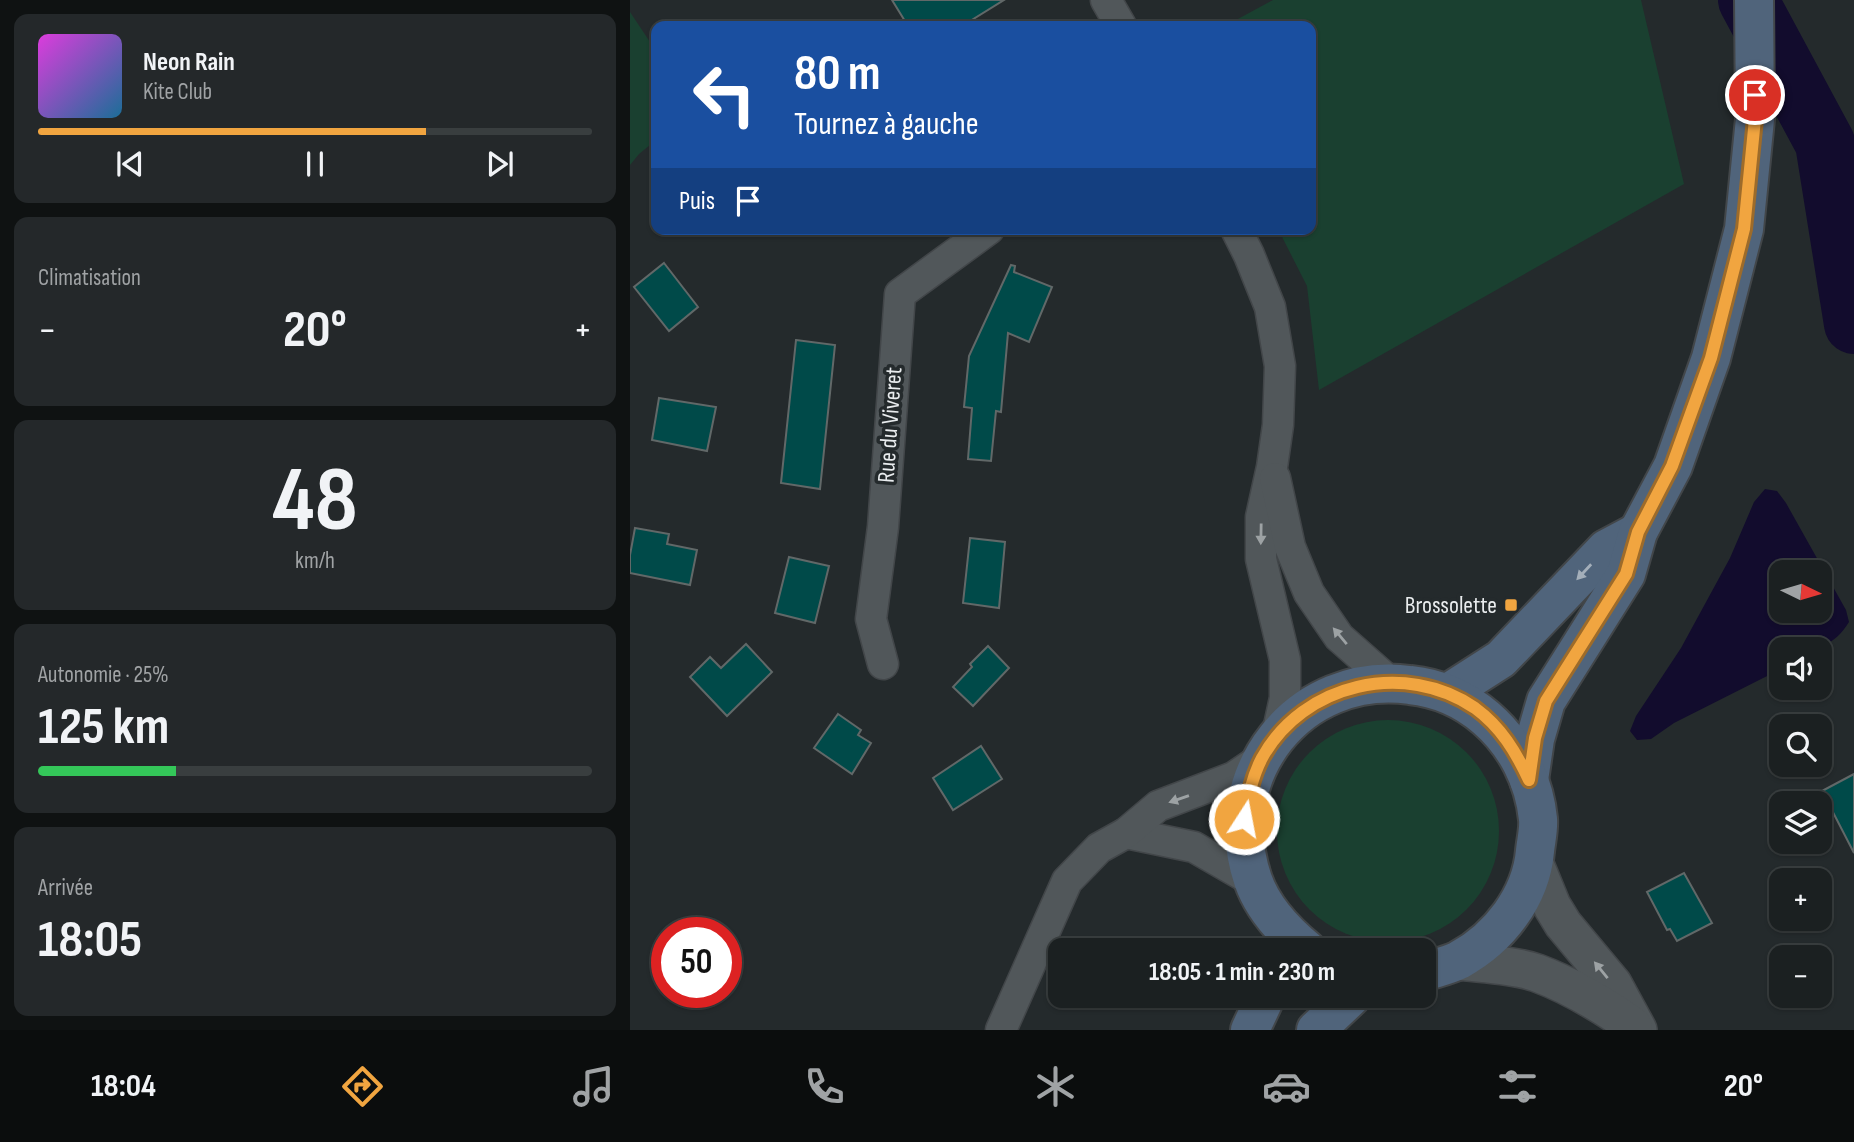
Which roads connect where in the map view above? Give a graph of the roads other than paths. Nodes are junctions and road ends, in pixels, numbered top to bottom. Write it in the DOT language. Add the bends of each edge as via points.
graph roads {
  1 [pos="1106,0"];
  2 [pos="1754,0"];
  3 [pos="1118,21"];
  4 [pos="981,235"];
  5 [pos="1239,235"];
  6 [pos="1272,467"];
  7 [pos="1638,532"];
  8 [pos="883,664"];
  9 [pos="1390,682"];
  10 [pos="1448,693"];
  11 [pos="1270,747"];
  12 [pos="1529,780"];
  13 [pos="1126,833"];
  14 [pos="1534,862"];
  15 [pos="1258,892"];
  16 [pos="1267,938"];
  17 [pos="1292,938"];
  18 [pos="1441,967"];
  19 [pos="1260,1008"];
  20 [pos="1339,1008"];
  21 [pos="1637,1029"];
  22 [pos="1001,1030"];
  23 [pos="1250,1030"];
  24 [pos="1316,1030"];
  1 -- 3 [label="street"];
  2 -- 7 [label="main road" via="1755,119 1744,229 1711,358 1672,466"];
  4 -- 8 [label="street, Rue du Viveret" via="900,294 883,527 871,619"];
  5 -- 6 [label="street" via="1270,307 1280,366"];
  9 -- 6 [label="street, one-way" via="1339,637 1309,593 1290,547"];
  6 -- 11 [label="street, one-way" via="1261,517 1261,559 1285,660 1284,698"];
  7 -- 10 [label="main road, one-way" via="1606,548 1501,659"];
  7 -- 12 [label="main road" via="1626,574 1546,701"];
  9 -- 10 [label="main road"];
  9 -- 11 [label="main road" via="1364,684 1316,702"];
  10 -- 12 [label="main road" via="1497,728 1516,752"];
  11 -- 13 [label="street, one-way" via="1234,777 1158,806"];
  11 -- 15 [label="main road" via="1250,788 1244,819 1245,851"];
  12 -- 14 [label="main road" via="1538,820"];
  13 -- 15 [label="street" via="1194,847"];
  13 -- 22 [label="street" via="1099,848 1067,881"];
  14 -- 18 [label="main road" via="1527,887 1498,930 1479,948"];
  21 -- 14 [label="street, one-way" via="1613,985 1563,924"];
  15 -- 16 [label="main road"];
  15 -- 17 [label="main road"];
  18 -- 21 [label="street" via="1536,972 1597,1001"];
  19 -- 23 [label="main road"];
  20 -- 24 [label="main road"];
}
